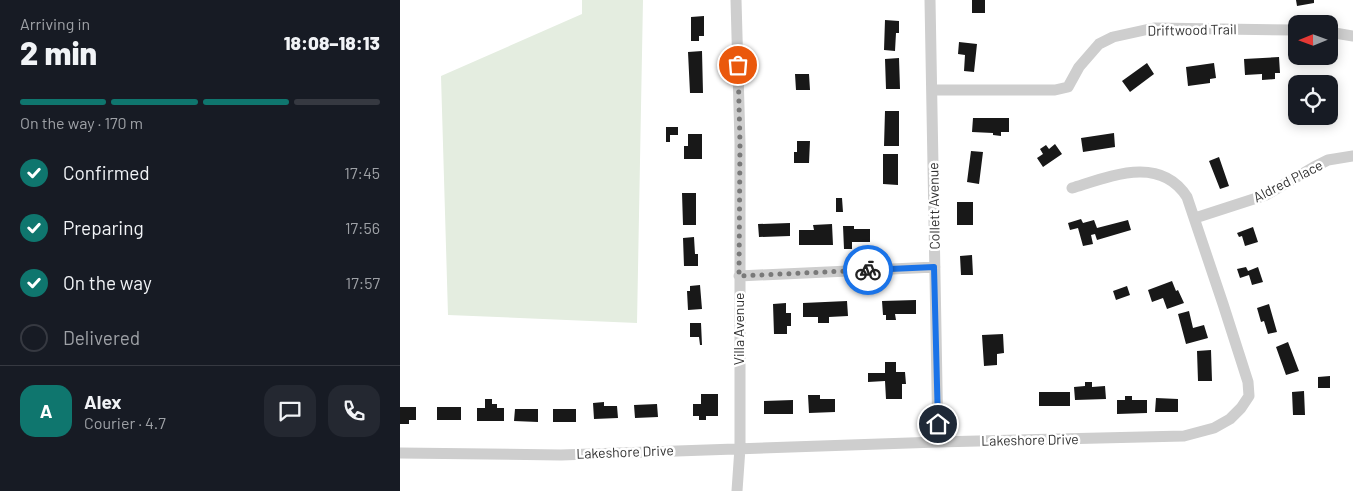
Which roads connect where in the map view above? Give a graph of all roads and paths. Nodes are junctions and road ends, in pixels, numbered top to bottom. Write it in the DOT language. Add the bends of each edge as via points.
graph roads {
  1 [pos="736,0"];
  2 [pos="930,0"];
  3 [pos="1288,30"];
  4 [pos="1338,34"];
  5 [pos="1353,36"];
  6 [pos="932,90"];
  7 [pos="1353,156"];
  8 [pos="1072,188"];
  9 [pos="1194,218"];
  10 [pos="934,267"];
  11 [pos="739,276"];
  12 [pos="938,442"];
  13 [pos="740,448"];
  14 [pos="400,454"];
  15 [pos="737,491"];
  1 -- 11 [label="street, Villa Avenue"];
  2 -- 6 [label="street, Collett Avenue"];
  3 -- 6 [label="street, Driftwood Trail" via="1154,28 1113,36 1099,44 1079,67 1068,87 1055,90"];
  4 -- 5 [label="street"];
  6 -- 10 [label="street, Collett Avenue"];
  7 -- 9 [label="street, Aldred Place" via="1328,160 1266,194"];
  8 -- 9 [label="street, Lakeshore Drive" via="1110,176 1150,172 1168,177 1180,186"];
  9 -- 12 [label="street, Lakeshore Drive" via="1248,382 1249,396 1230,419 1214,428 1184,436"];
  10 -- 11 [label="street"];
  10 -- 12 [label="street, Collett Avenue"];
  11 -- 13 [label="street, Villa Avenue"];
  12 -- 13 [label="street, Lakeshore Drive"];
  13 -- 14 [label="street, Lakeshore Drive" via="561,455"];
  13 -- 15 [label="street, Villa Avenue"];
}
